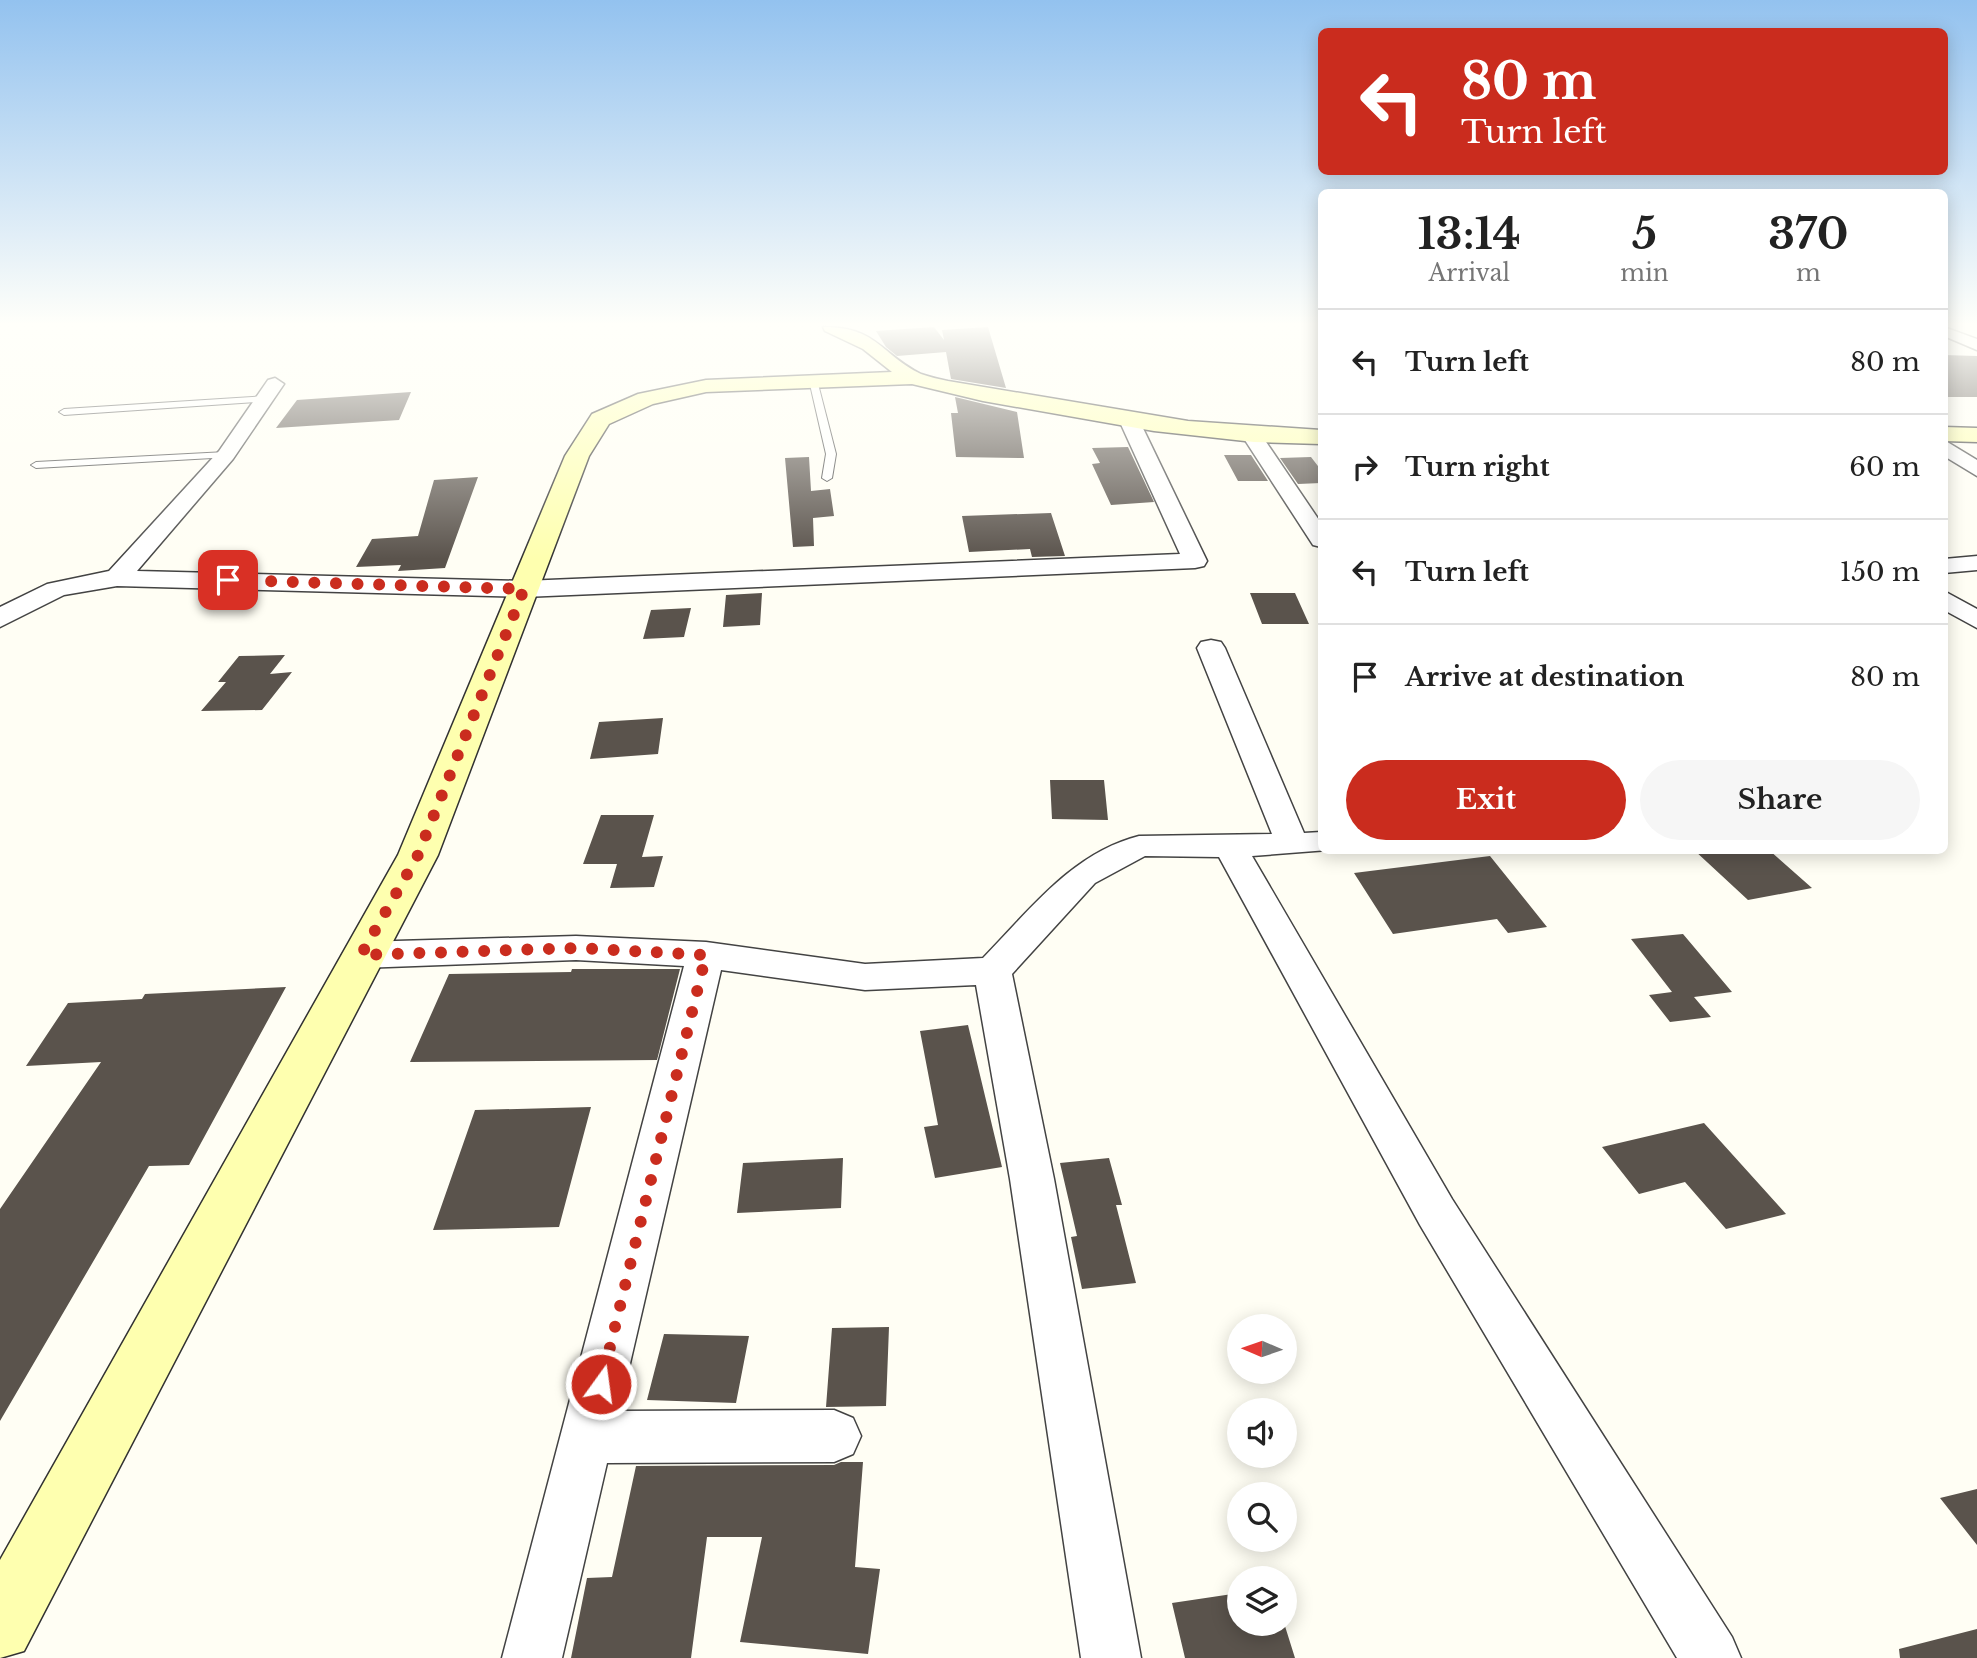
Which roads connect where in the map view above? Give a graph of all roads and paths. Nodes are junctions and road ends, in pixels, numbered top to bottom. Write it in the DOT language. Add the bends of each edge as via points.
graph roads {
  1 [pos="139,404"];
  2 [pos="262,404"];
  3 [pos="634,404"];
  4 [pos="819,404"];
  5 [pos="1041,404"];
  6 [pos="64,412"];
  7 [pos="1129,420"];
  8 [pos="1251,434"];
  9 [pos="1977,435"];
  10 [pos="1318,437"];
  11 [pos="1948,437"];
  12 [pos="1948,440"];
  13 [pos="226,455"];
  14 [pos="36,465"];
  15 [pos="1977,470"];
  16 [pos="827,478"];
  17 [pos="1318,535"];
  18 [pos="1977,562"];
  19 [pos="1948,566"];
  20 [pos="117,578"];
  21 [pos="524,589"];
  22 [pos="1948,602"];
  23 [pos="0,619"];
  24 [pos="1977,620"];
  25 [pos="1211,648"];
  26 [pos="1306,843"];
  27 [pos="1230,847"];
  28 [pos="361,955"];
  29 [pos="706,955"];
  30 [pos="993,971"];
  31 [pos="588,1437"];
  32 [pos="834,1437"];
  33 [pos="0,1627"];
  34 [pos="532,1658"];
  35 [pos="1111,1658"];
  36 [pos="1711,1658"];
  1 -- 6 [label="lane"];
  2 -- 13 [label="street"];
  3 -- 21 [label="street" via="600,419 577,457"];
  4 -- 16 [label="lane" via="831,454"];
  5 -- 7 [label="street"];
  7 -- 8 [label="street"];
  7 -- 21 [label="street" via="1195,561"];
  8 -- 10 [label="street"];
  8 -- 17 [label="street"];
  9 -- 11 [label="street"];
  12 -- 15 [label="street"];
  13 -- 14 [label="lane"];
  13 -- 20 [label="street"];
  18 -- 19 [label="street"];
  20 -- 21 [label="street"];
  20 -- 23 [label="street" via="60,586 34,595"];
  21 -- 28 [label="street" via="418,855"];
  22 -- 24 [label="street"];
  25 -- 26 [label="street"];
  26 -- 27 [label="street"];
  27 -- 30 [label="street" via="1139,846 1083,875"];
  27 -- 36 [label="street" via="1436,1212"];
  28 -- 29 [label="street" via="576,948"];
  28 -- 33 [label="street"];
  29 -- 30 [label="street" via="865,977"];
  29 -- 31 [label="street"];
  30 -- 35 [label="street"];
  31 -- 32 [label="street"];
  31 -- 34 [label="street"];
}
